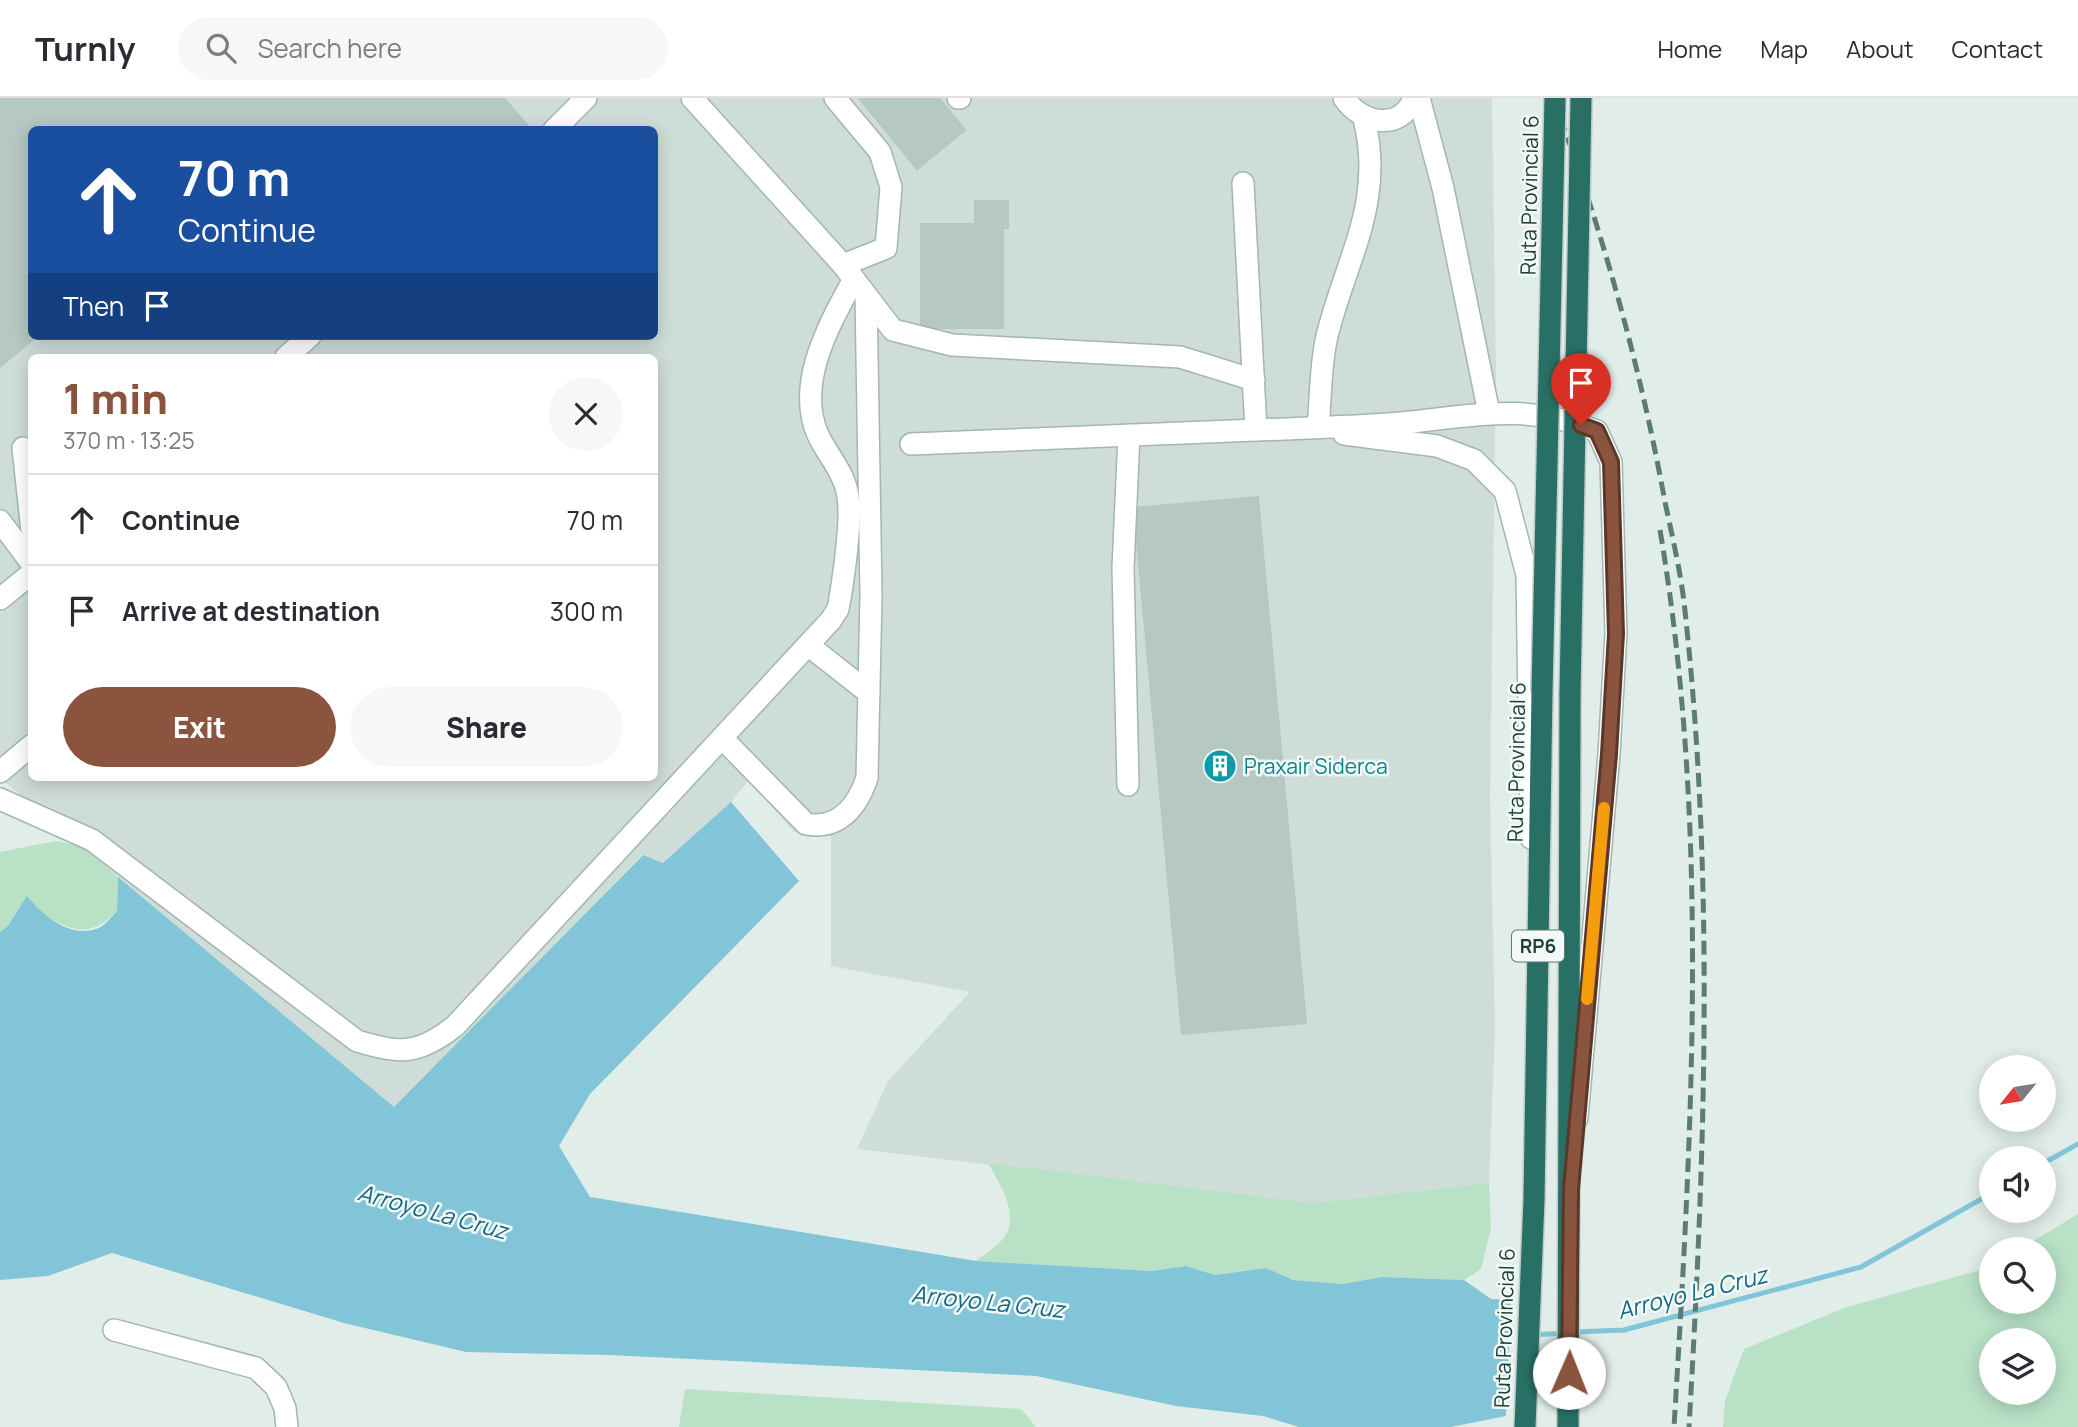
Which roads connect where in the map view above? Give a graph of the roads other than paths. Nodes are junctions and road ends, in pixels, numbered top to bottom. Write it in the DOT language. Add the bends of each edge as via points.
graph roads {
  1 [pos="692,98"];
  2 [pos="835,98"];
  3 [pos="1417,98"];
  4 [pos="1555,98"];
  5 [pos="1581,98"];
  6 [pos="1343,99"];
  7 [pos="576,102"];
  8 [pos="1364,119"];
  9 [pos="557,126"];
  10 [pos="1243,183"];
  11 [pos="854,280"];
  12 [pos="305,340"];
  13 [pos="289,354"];
  14 [pos="1254,380"];
  15 [pos="1489,413"];
  16 [pos="1318,427"];
  17 [pos="1256,430"];
  18 [pos="1129,435"];
  19 [pos="911,444"];
  20 [pos="23,448"];
  21 [pos="28,494"];
  22 [pos="0,521"];
  23 [pos="28,559"];
  24 [pos="28,575"];
  25 [pos="0,599"];
  26 [pos="808,645"];
  27 [pos="869,693"];
  28 [pos="722,737"];
  29 [pos="28,748"];
  30 [pos="0,772"];
  31 [pos="1128,785"];
  32 [pos="0,799"];
  33 [pos="1538,966"];
  34 [pos="1571,1200"];
  35 [pos="114,1330"];
  36 [pos="287,1427"];
  37 [pos="1525,1427"];
  38 [pos="1569,1427"];
  1 -- 11 [label="lane"];
  2 -- 11 [label="lane" via="880,152 891,187 886,248"];
  3 -- 8 [label="lane" via="1398,118"];
  3 -- 15 [label="lane" via="1443,188"];
  4 -- 33 [label="highway, Ruta Provincial 6 / RP6, bridge"];
  5 -- 34 [label="highway, RP6, bridge" via="1570,694"];
  6 -- 8 [label="lane"];
  7 -- 9 [label="lane"];
  8 -- 16 [label="lane" via="1371,145 1371,194 1326,338"];
  10 -- 14 [label="lane"];
  11 -- 14 [label="lane" via="893,330 952,345 1180,357"];
  11 -- 26 [label="lane" via="822,338 811,403 818,434 849,498 838,609"];
  11 -- 27 [label="lane" via="871,595"];
  12 -- 13 [label="lane"];
  14 -- 17 [label="lane"];
  15 -- 16 [label="lane"];
  15 -- 34 [label="lane" via="1566,418 1597,431 1611,462 1616,634"];
  16 -- 17 [label="lane"];
  16 -- 33 [label="lane" via="1359,438 1437,446 1474,460 1505,491 1527,575 1529,800"];
  17 -- 18 [label="lane"];
  18 -- 19 [label="lane"];
  18 -- 31 [label="lane" via="1123,569"];
  20 -- 21 [label="lane"];
  22 -- 23 [label="lane"];
  24 -- 25 [label="lane"];
  26 -- 27 [label="lane"];
  26 -- 28 [label="lane"];
  27 -- 28 [label="lane" via="867,778 849,809 823,827 806,824"];
  28 -- 32 [label="lane" via="455,1026 432,1045 410,1050 387,1050 356,1041 92,840"];
  29 -- 30 [label="lane"];
  33 -- 37 [label="highway, Ruta Provincial 6 / RP6"];
  34 -- 38 [label="highway, RP6"];
  35 -- 36 [label="lane" via="256,1367 276,1387"];
}
